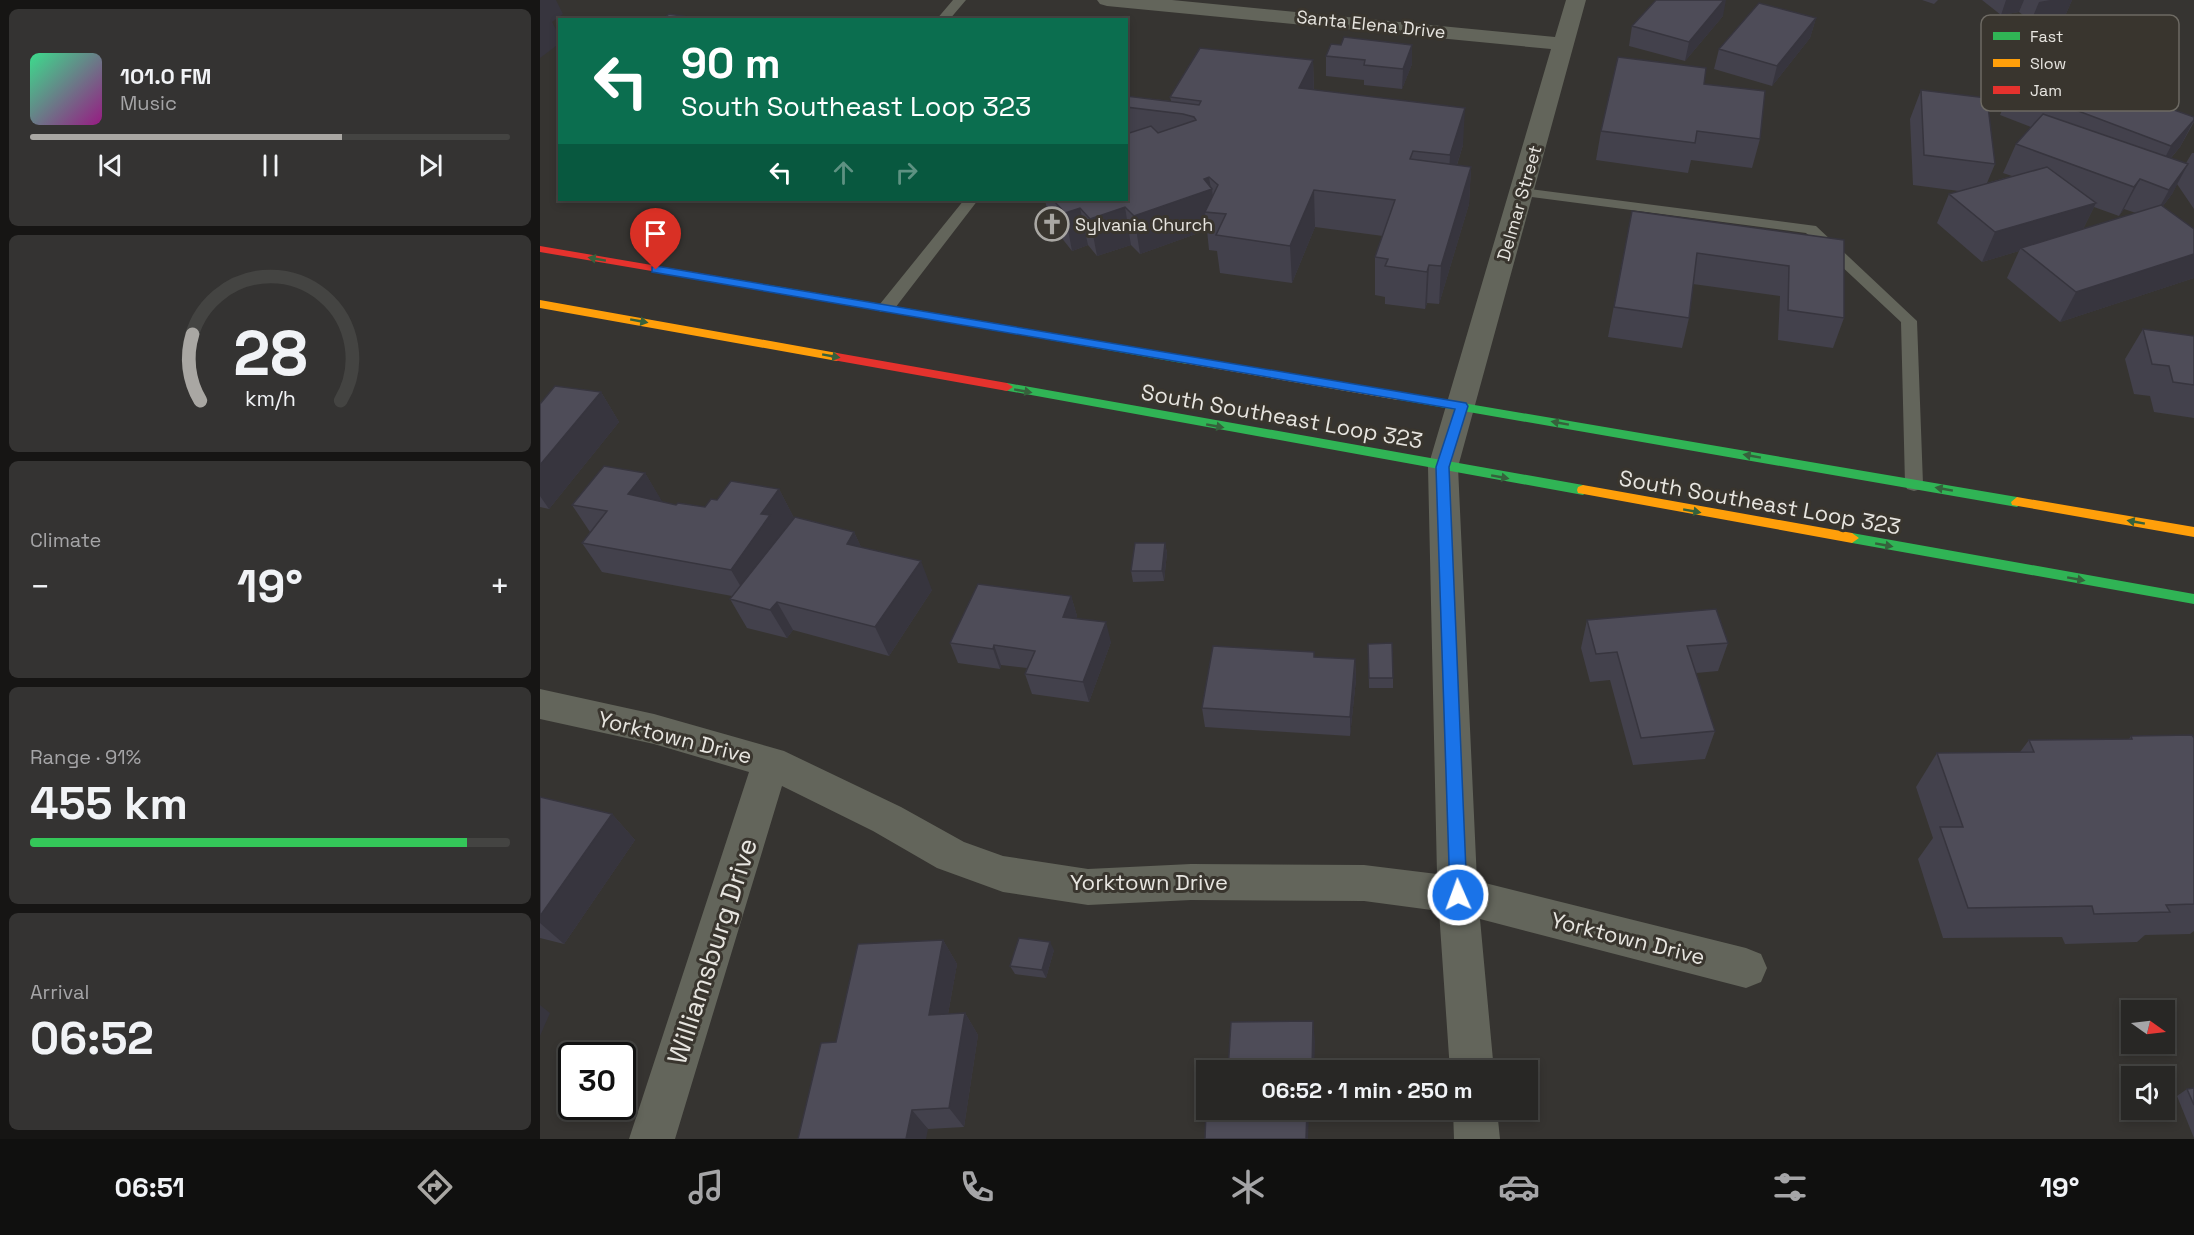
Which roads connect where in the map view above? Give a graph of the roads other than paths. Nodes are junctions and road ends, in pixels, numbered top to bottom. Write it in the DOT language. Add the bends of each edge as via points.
graph roads {
  1 [pos="960,0"];
  2 [pos="1107,0"];
  3 [pos="1576,0"];
  4 [pos="1239,5"];
  5 [pos="944,18"];
  6 [pos="1564,44"];
  7 [pos="1522,192"];
  8 [pos="970,201"];
  9 [pos="540,249"];
  10 [pos="540,304"];
  11 [pos="886,308"];
  12 [pos="1462,406"];
  13 [pos="1443,467"];
  14 [pos="1914,484"];
  15 [pos="2194,532"];
  16 [pos="2194,599"];
  17 [pos="540,704"];
  18 [pos="771,762"];
  19 [pos="1458,895"];
  20 [pos="1746,968"];
  21 [pos="1471,1060"];
  22 [pos="1476,1120"];
  23 [pos="652,1139"];
  24 [pos="1477,1139"];
  1 -- 5 [label="lane"];
  2 -- 4 [label="street, Santa Elena Drive"];
  3 -- 6 [label="street, Delmar Street"];
  4 -- 6 [label="street, Santa Elena Drive"];
  6 -- 7 [label="street, Delmar Street"];
  7 -- 12 [label="street, Delmar Street"];
  7 -- 14 [label="lane" via="1811,229 1909,321"];
  8 -- 11 [label="lane"];
  11 -- 9 [label="highway, South Southeast Loop 323, one-way"];
  10 -- 13 [label="highway, South Southeast Loop 323, one-way"];
  11 -- 12 [label="highway, South Southeast Loop 323"];
  12 -- 13 [label="street, Delmar Street"];
  14 -- 12 [label="highway, South Southeast Loop 323, one-way"];
  13 -- 16 [label="highway, South Southeast Loop 323, one-way"];
  13 -- 19 [label="street, Delmar Street"];
  15 -- 14 [label="highway, South Southeast Loop 323, one-way"];
  17 -- 18 [label="street, Yorktown Drive" via="654,729"];
  18 -- 19 [label="street, Yorktown Drive" via="951,855 1003,874 1088,887 1191,882 1364,883"];
  18 -- 23 [label="street, Williamsburg Drive"];
  19 -- 20 [label="street, Yorktown Drive"];
  19 -- 21 [label="street, Delmar Street"];
  22 -- 24 [label="street"];
}
